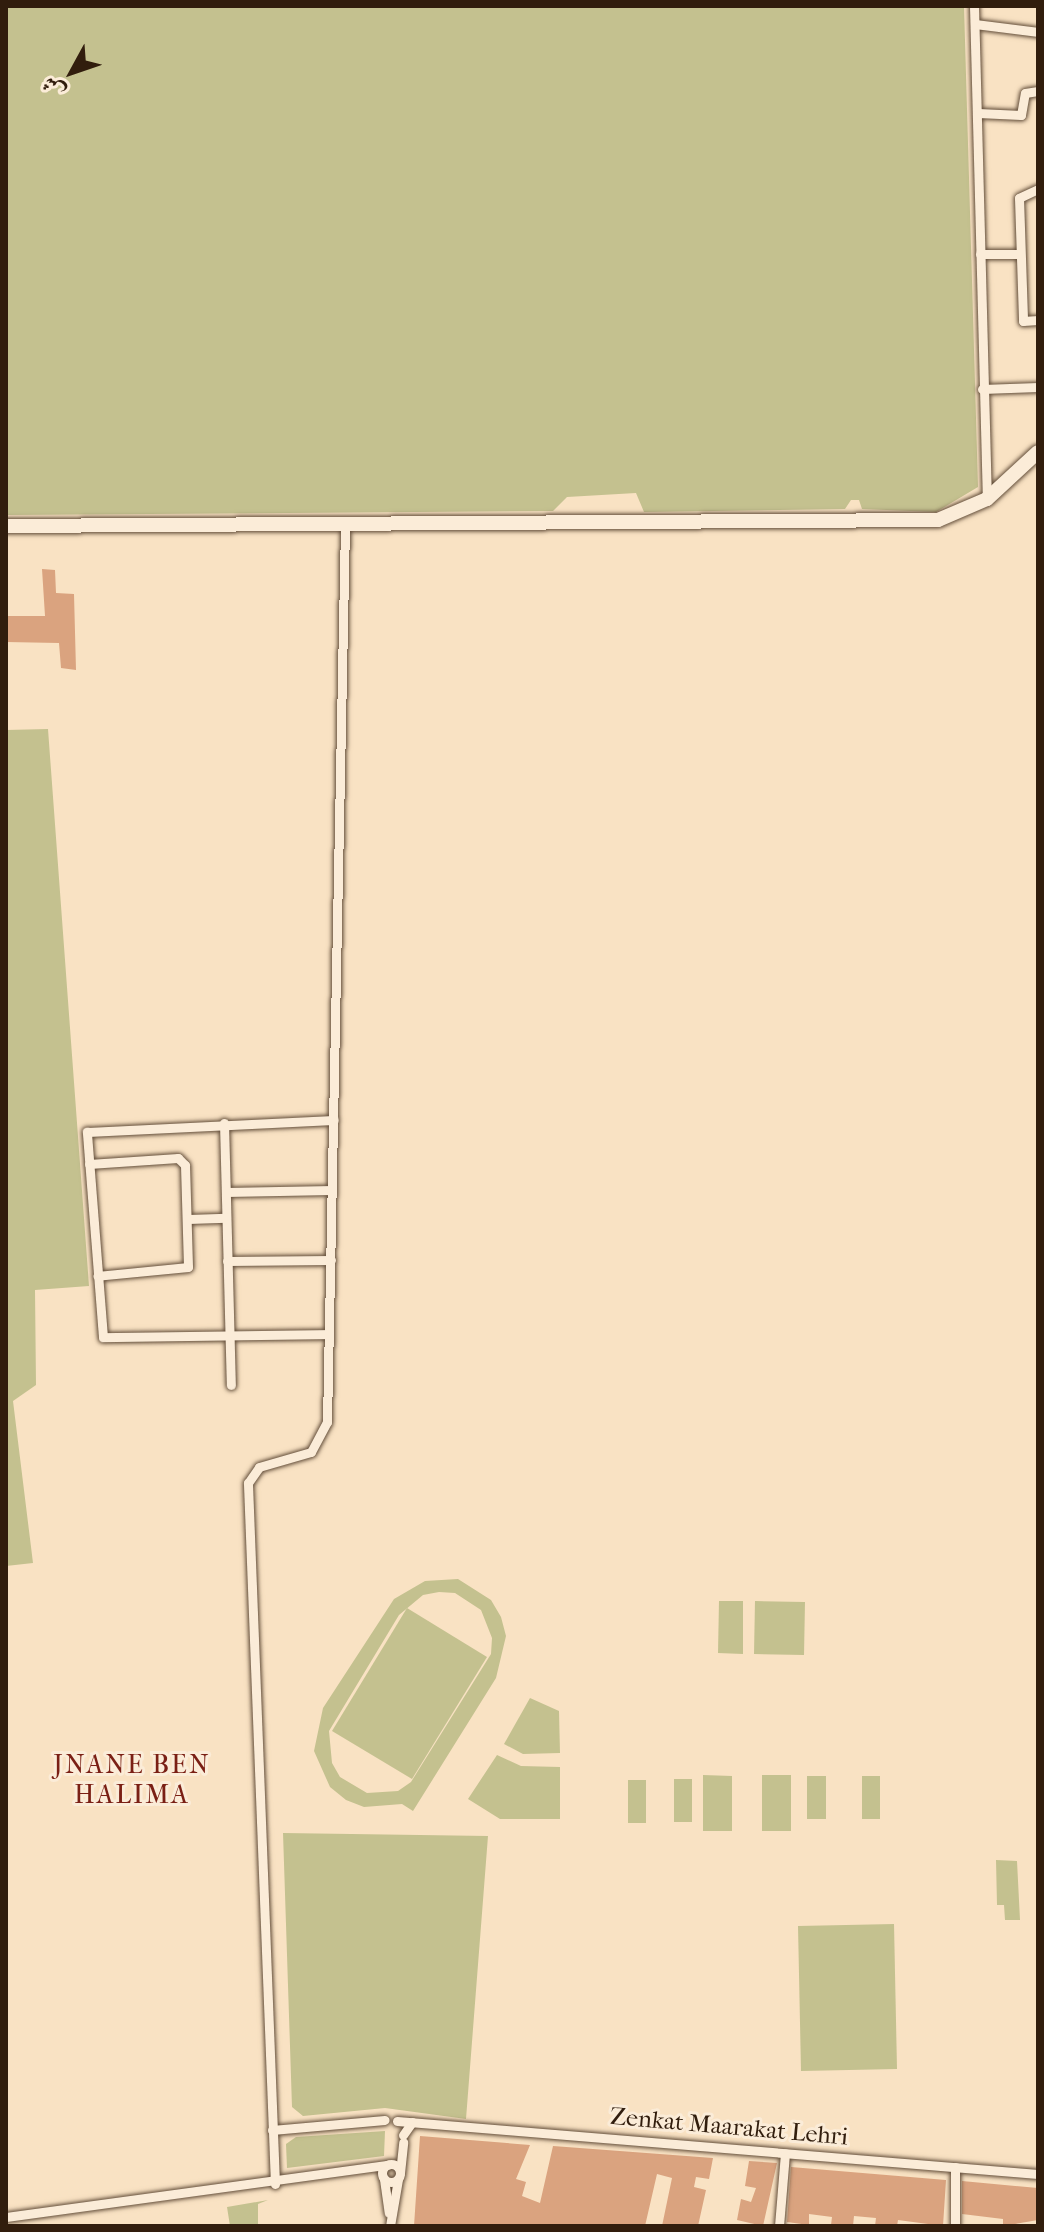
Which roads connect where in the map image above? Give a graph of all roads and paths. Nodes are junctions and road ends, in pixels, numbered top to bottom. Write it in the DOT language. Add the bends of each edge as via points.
graph roads {
  1 [pos="974,6"];
  2 [pos="975,24"];
  3 [pos="1038,32"];
  4 [pos="1038,91"];
  5 [pos="978,113"];
  6 [pos="1038,189"];
  7 [pos="980,254"];
  8 [pos="1020,254"];
  9 [pos="1038,320"];
  10 [pos="1038,387"];
  11 [pos="982,389"];
  12 [pos="1038,452"];
  13 [pos="987,499"];
  14 [pos="345,522"];
  15 [pos="6,526"];
  16 [pos="334,1120"];
  17 [pos="224,1123"];
  18 [pos="89,1164"];
  19 [pos="332,1190"];
  20 [pos="226,1192"];
  21 [pos="226,1218"];
  22 [pos="188,1219"];
  23 [pos="331,1260"];
  24 [pos="227,1261"];
  25 [pos="97,1276"];
  26 [pos="329,1334"];
  27 [pos="229,1337"];
  28 [pos="231,1385"];
  29 [pos="385,2120"];
  30 [pos="397,2121"];
  31 [pos="415,2121"];
  32 [pos="272,2130"];
  33 [pos="785,2153"];
  34 [pos="388,2165"];
  35 [pos="955,2167"];
  36 [pos="361,2172"];
  37 [pos="1038,2174"];
  38 [pos="399,2176"];
  39 [pos="384,2178"];
  40 [pos="275,2184"];
  41 [pos="23,2215"];
  42 [pos="6,2217"];
  43 [pos="390,2223"];
  44 [pos="25,2226"];
  45 [pos="779,2226"];
  46 [pos="955,2226"];
  1 -- 2 [label="street"];
  2 -- 3 [label="street"];
  2 -- 5 [label="street"];
  4 -- 5 [label="street" via="1025,93 1021,115"];
  5 -- 7 [label="street"];
  6 -- 8 [label="street" via="1019,198"];
  7 -- 8 [label="street"];
  7 -- 11 [label="street"];
  8 -- 9 [label="street" via="1023,321"];
  10 -- 11 [label="street"];
  11 -- 13 [label="street"];
  12 -- 13 [label="main road"];
  13 -- 14 [label="main road" via="938,520"];
  14 -- 15 [label="main road"];
  14 -- 16 [label="street"];
  16 -- 17 [label="street"];
  16 -- 19 [label="street"];
  17 -- 18 [label="street" via="93,1127 87,1132"];
  17 -- 20 [label="street"];
  18 -- 22 [label="street" via="181,1160"];
  18 -- 25 [label="street"];
  19 -- 20 [label="street"];
  19 -- 23 [label="street"];
  20 -- 21 [label="street"];
  21 -- 22 [label="street"];
  21 -- 24 [label="street"];
  22 -- 25 [label="street" via="190,1257 183,1270"];
  23 -- 24 [label="street"];
  23 -- 26 [label="street"];
  24 -- 27 [label="street"];
  25 -- 27 [label="street" via="100,1330 107,1340"];
  26 -- 27 [label="street"];
  26 -- 32 [label="street" via="324,1437 306,1454 259,1467 248,1483"];
  27 -- 28 [label="street"];
  29 -- 32 [label="street"];
  30 -- 31 [label="street, Zenkat Maarakat Lehri"];
  31 -- 33 [label="street, Zenkat Maarakat Lehri"];
  31 -- 38 [label="street" via="403,2138"];
  32 -- 40 [label="street"];
  33 -- 35 [label="street, Zenkat Maarakat Lehri"];
  33 -- 45 [label="street"];
  34 -- 36 [label="street"];
  34 -- 38 [label="street"];
  34 -- 39 [label="street"];
  35 -- 37 [label="street, Zenkat Maarakat Lehri"];
  35 -- 46 [label="street"];
  36 -- 39 [label="street"];
  36 -- 40 [label="street"];
  38 -- 39 [label="street"];
  38 -- 43 [label="street"];
  39 -- 43 [label="street"];
  40 -- 41 [label="street"];
  41 -- 42 [label="street"];
  41 -- 44 [label="street"];
}
